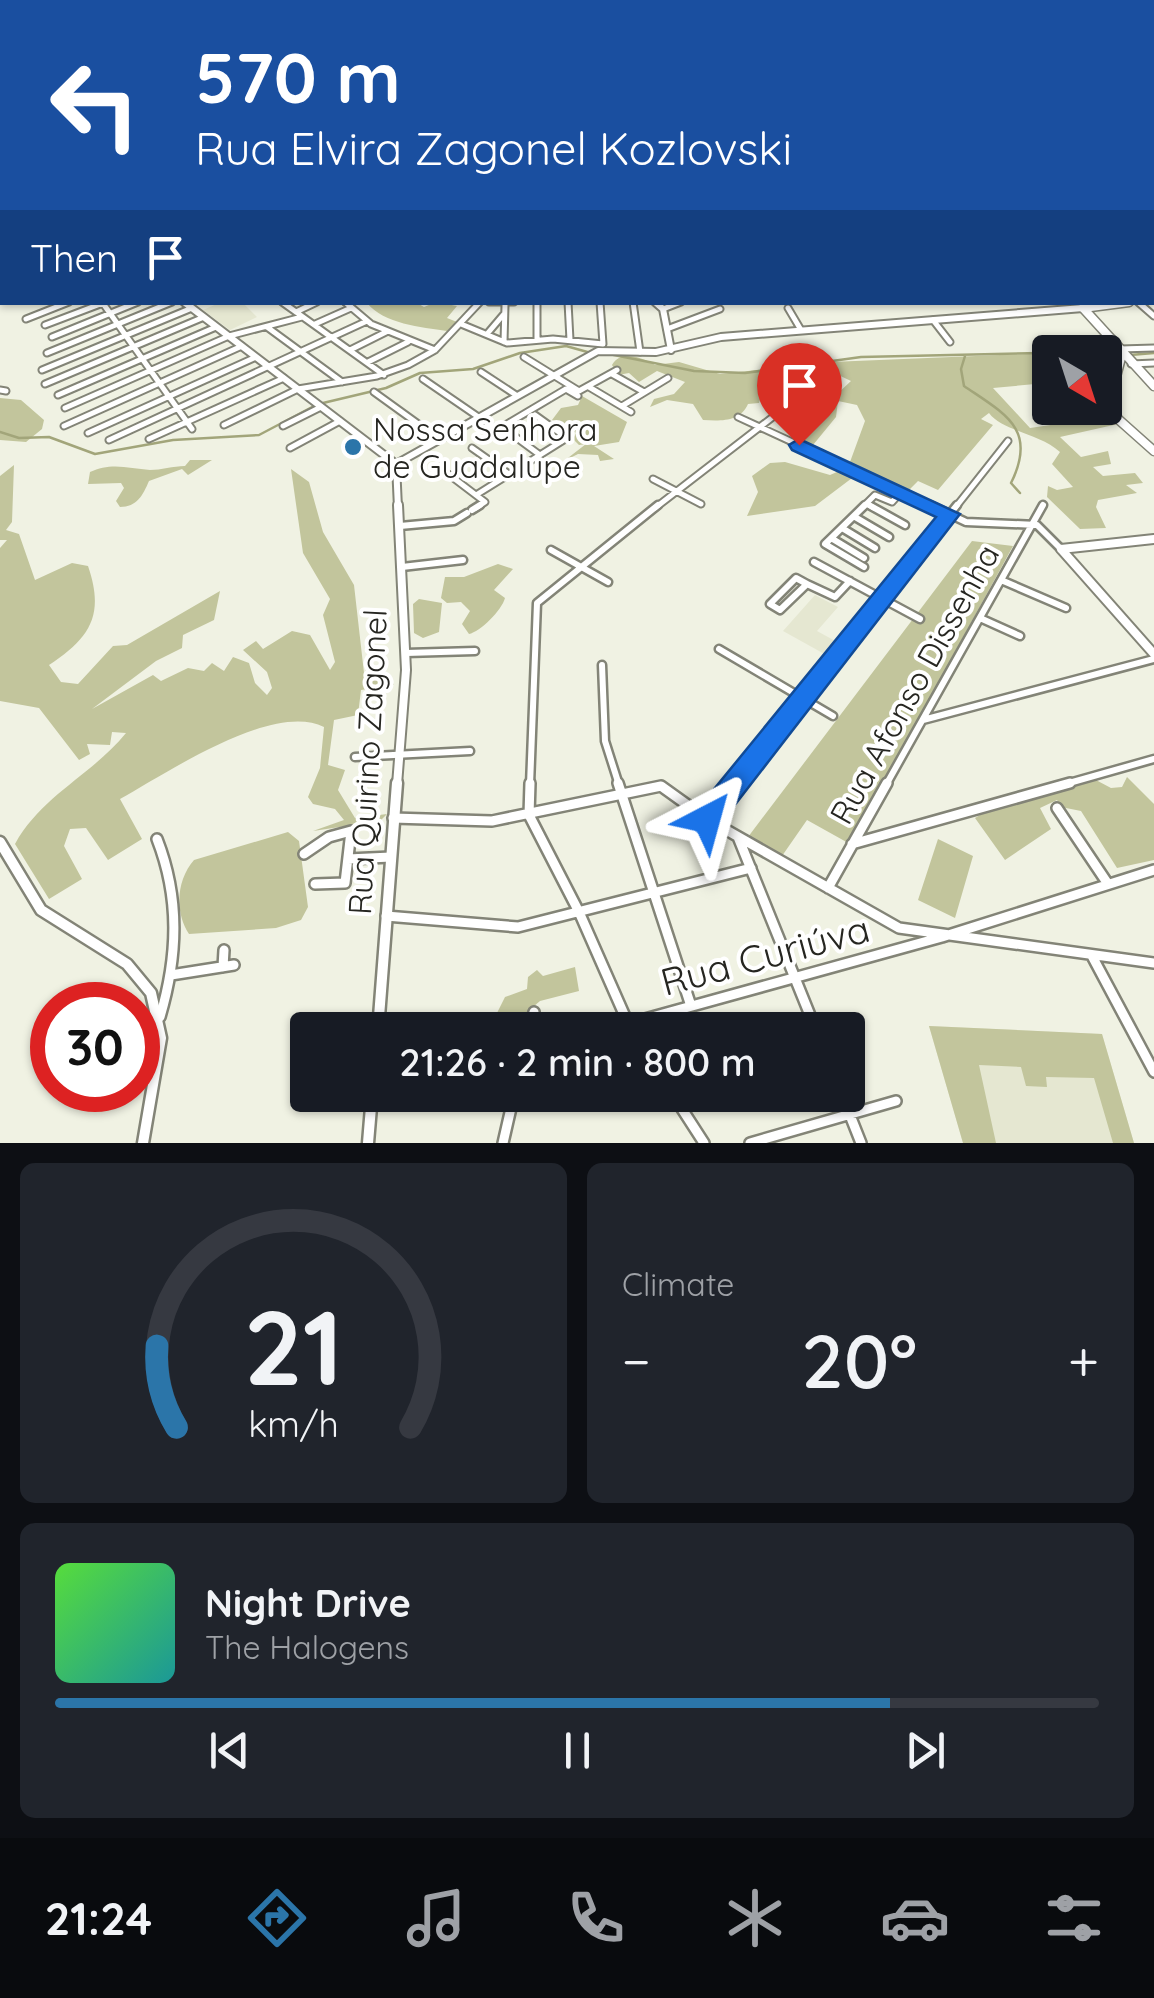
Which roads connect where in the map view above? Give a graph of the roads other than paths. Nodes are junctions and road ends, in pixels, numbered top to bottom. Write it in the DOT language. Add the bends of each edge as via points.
graph roads {
  1 [pos="61,305"];
  2 [pos="98,305"];
  3 [pos="104,305"];
  4 [pos="131,305"];
  5 [pos="165,305"];
  6 [pos="186,305"];
  7 [pos="189,305"];
  8 [pos="286,305"];
  9 [pos="311,305"];
  10 [pos="348,305"];
  11 [pos="477,305"];
  12 [pos="496,305"];
  13 [pos="510,305"];
  14 [pos="537,305"];
  15 [pos="568,305"];
  16 [pos="600,305"];
  17 [pos="633,305"];
  18 [pos="658,305"];
  19 [pos="673,305"];
  20 [pos="715,305"];
  21 [pos="1080,305"];
  22 [pos="351,308"];
  23 [pos="788,308"];
  24 [pos="505,309"];
  25 [pos="663,309"];
  26 [pos="296,312"];
  27 [pos="110,314"];
  28 [pos="204,317"];
  29 [pos="302,317"];
  30 [pos="26,319"];
  31 [pos="933,320"];
  32 [pos="367,321"];
  33 [pos="118,324"];
  34 [pos="461,324"];
  35 [pos="314,325"];
  36 [pos="45,326"];
  37 [pos="266,326"];
  38 [pos="216,327"];
  39 [pos="667,329"];
  40 [pos="801,330"];
  41 [pos="387,332"];
  42 [pos="486,334"];
  43 [pos="1106,335"];
  44 [pos="52,336"];
  45 [pos="126,336"];
  46 [pos="229,336"];
  47 [pos="332,338"];
  48 [pos="537,340"];
  49 [pos="570,340"];
  50 [pos="409,342"];
  51 [pos="504,342"];
  52 [pos="950,342"];
  53 [pos="242,346"];
  54 [pos="134,347"];
  55 [pos="603,347"];
  56 [pos="1154,348"];
  57 [pos="350,350"];
  58 [pos="435,350"];
  59 [pos="671,350"];
  60 [pos="301,352"];
  61 [pos="640,352"];
  62 [pos="1122,352"];
  63 [pos="47,353"];
  64 [pos="1122,356"];
  65 [pos="256,357"];
  66 [pos="524,357"];
  67 [pos="142,358"];
  68 [pos="368,362"];
  69 [pos="1154,363"];
  70 [pos="1126,364"];
  71 [pos="270,367"];
  72 [pos="42,370"];
  73 [pos="151,370"];
  74 [pos="481,372"];
  75 [pos="614,372"];
  76 [pos="553,374"];
  77 [pos="384,375"];
  78 [pos="284,378"];
  79 [pos="668,378"];
  80 [pos="423,379"];
  81 [pos="342,382"];
  82 [pos="160,383"];
  83 [pos="46,384"];
  84 [pos="1154,386"];
  85 [pos="589,387"];
  86 [pos="298,389"];
  87 [pos="809,389"];
  88 [pos="374,392"];
  89 [pos="644,392"];
  90 [pos="576,393"];
  91 [pos="58,395"];
  92 [pos="516,395"];
  93 [pos="169,396"];
  94 [pos="622,406"];
  95 [pos="321,407"];
  96 [pos="65,408"];
  97 [pos="178,409"];
  98 [pos="631,412"];
  99 [pos="536,414"];
  100 [pos="478,417"];
  101 [pos="738,417"];
  102 [pos="340,421"];
  103 [pos="224,425"];
  104 [pos="64,426"];
  105 [pos="190,426"];
  106 [pos="284,426"];
  107 [pos="493,427"];
  108 [pos="760,427"];
  109 [pos="88,432"];
  110 [pos="149,439"];
  111 [pos="439,439"];
  112 [pos="109,440"];
  113 [pos="1008,440"];
  114 [pos="290,448"];
  115 [pos="472,448"];
  116 [pos="1154,452"];
  117 [pos="540,455"];
  118 [pos="396,464"];
  119 [pos="438,467"];
  120 [pos="508,474"];
  121 [pos="653,479"];
  122 [pos="676,491"];
  123 [pos="901,492"];
  124 [pos="476,495"];
  125 [pos="702,504"];
  126 [pos="867,504"];
  127 [pos="1043,505"];
  128 [pos="950,514"];
  129 [pos="855,516"];
  130 [pos="1033,524"];
  131 [pos="904,525"];
  132 [pos="400,526"];
  133 [pos="842,528"];
  134 [pos="889,537"];
  135 [pos="1154,540"];
  136 [pos="875,548"];
  137 [pos="1061,549"];
  138 [pos="552,550"];
  139 [pos="463,560"];
  140 [pos="814,562"];
  141 [pos="864,562"];
  142 [pos="580,566"];
  143 [pos="402,568"];
  144 [pos="1001,580"];
  145 [pos="608,582"];
  146 [pos="850,582"];
  147 [pos="808,583"];
  148 [pos="882,599"];
  149 [pos="1066,608"];
  150 [pos="980,618"];
  151 [pos="920,619"];
  152 [pos="1020,636"];
  153 [pos="719,649"];
  154 [pos="475,651"];
  155 [pos="406,653"];
  156 [pos="1154,656"];
  157 [pos="602,665"];
  158 [pos="803,698"];
  159 [pos="832,716"];
  160 [pos="922,720"];
  161 [pos="470,751"];
  162 [pos="399,755"];
  163 [pos="355,757"];
  164 [pos="1154,759"];
  165 [pos="622,794"];
  166 [pos="1057,808"];
  167 [pos="529,816"];
  168 [pos="393,818"];
  169 [pos="707,819"];
  170 [pos="738,836"];
  171 [pos="156,839"];
  172 [pos="0,842"];
  173 [pos="852,844"];
  174 [pos="304,854"];
  175 [pos="391,857"];
  176 [pos="348,859"];
  177 [pos="751,868"];
  178 [pos="1154,870"];
  179 [pos="315,884"];
  180 [pos="1108,884"];
  181 [pos="828,888"];
  182 [pos="654,893"];
  183 [pos="580,912"];
  184 [pos="386,916"];
  185 [pos="942,937"];
  186 [pos="224,950"];
  187 [pos="1092,955"];
  188 [pos="1154,963"];
  189 [pos="171,975"];
  190 [pos="795,978"];
  191 [pos="141,982"];
  192 [pos="691,1006"];
  193 [pos="379,1012"];
  194 [pos="623,1012"];
  195 [pos="673,1012"];
  196 [pos="809,1012"];
  197 [pos="160,1016"];
  198 [pos="1154,1072"];
  199 [pos="896,1101"];
  200 [pos="149,1112"];
  201 [pos="371,1112"];
  202 [pos="510,1112"];
  203 [pos="684,1112"];
  204 [pos="850,1114"];
  205 [pos="142,1143"];
  206 [pos="368,1143"];
  207 [pos="504,1143"];
  208 [pos="704,1143"];
  209 [pos="750,1143"];
  210 [pos="861,1143"];
  1 -- 30 [label="street"];
  2 -- 36 [label="street"];
  3 -- 27 [label="street"];
  4 -- 27 [label="street"];
  5 -- 33 [label="street"];
  6 -- 45 [label="street"];
  7 -- 28 [label="street"];
  8 -- 26 [label="street"];
  9 -- 26 [label="street"];
  10 -- 22 [label="street"];
  11 -- 34 [label="street"];
  12 -- 24 [label="street"];
  13 -- 24 [label="street"];
  14 -- 48 [label="street"];
  15 -- 49 [label="street"];
  16 -- 55 [label="street"];
  17 -- 61 [label="street"];
  18 -- 25 [label="street"];
  19 -- 25 [label="street"];
  20 -- 39 [label="street" via="720,309"];
  21 -- 31 [label="street"];
  21 -- 43 [label="main road"];
  22 -- 32 [label="street"];
  22 -- 35 [label="street"];
  23 -- 40 [label="street"];
  24 -- 42 [label="street"];
  24 -- 51 [label="street"];
  25 -- 39 [label="street"];
  26 -- 29 [label="street"];
  27 -- 33 [label="street"];
  27 -- 44 [label="street"];
  28 -- 38 [label="street"];
  28 -- 54 [label="street"];
  29 -- 35 [label="street"];
  29 -- 37 [label="street"];
  31 -- 40 [label="street"];
  31 -- 52 [label="street"];
  32 -- 41 [label="street"];
  32 -- 47 [label="street"];
  33 -- 45 [label="street"];
  33 -- 63 [label="street"];
  34 -- 42 [label="street"];
  34 -- 58 [label="street"];
  35 -- 47 [label="street"];
  37 -- 46 [label="street"];
  37 -- 60 [label="street"];
  38 -- 46 [label="street"];
  38 -- 67 [label="street"];
  39 -- 59 [label="street"];
  40 -- 59 [label="street" via="714,338"];
  41 -- 50 [label="street"];
  41 -- 57 [label="street"];
  42 -- 51 [label="street"];
  45 -- 54 [label="street"];
  45 -- 72 [label="street"];
  46 -- 53 [label="street"];
  46 -- 73 [label="street"];
  47 -- 57 [label="street"];
  47 -- 60 [label="street"];
  48 -- 49 [label="street"];
  48 -- 51 [label="street"];
  49 -- 55 [label="street"];
  50 -- 58 [label="street"];
  50 -- 68 [label="street"];
  53 -- 65 [label="street"];
  53 -- 82 [label="street"];
  54 -- 67 [label="street"];
  54 -- 83 [label="street"];
  55 -- 61 [label="street"];
  55 -- 76 [label="street"];
  56 -- 62 [label="street"];
  57 -- 68 [label="street"];
  58 -- 77 [label="street"];
  59 -- 61 [label="street"];
  60 -- 71 [label="street"];
  60 -- 81 [label="street"];
  64 -- 70 [label="main road"];
  65 -- 71 [label="street"];
  65 -- 93 [label="street"];
  66 -- 76 [label="street"];
  67 -- 73 [label="street"];
  67 -- 91 [label="street"];
  68 -- 77 [label="street"];
  69 -- 70 [label="street"];
  70 -- 84 [label="main road"];
  70 -- 116 [label="main road" via="1110,389 1112,408"];
  71 -- 78 [label="street"];
  71 -- 97 [label="street"];
  73 -- 82 [label="street"];
  73 -- 96 [label="street"];
  74 -- 92 [label="street"];
  75 -- 85 [label="street"];
  75 -- 89 [label="street"];
  76 -- 90 [label="street"];
  76 -- 92 [label="street"];
  77 -- 81 [label="street"];
  78 -- 86 [label="street"];
  78 -- 105 [label="street"];
  79 -- 89 [label="street"];
  80 -- 100 [label="street"];
  81 -- 86 [label="street"];
  82 -- 93 [label="street"];
  82 -- 104 [label="street"];
  85 -- 90 [label="street"];
  85 -- 94 [label="street"];
  86 -- 95 [label="street"];
  86 -- 103 [label="street"];
  87 -- 108 [label="street"];
  88 -- 111 [label="street"];
  89 -- 94 [label="street"];
  90 -- 117 [label="street" via="566,389 502,428"];
  92 -- 100 [label="street"];
  93 -- 97 [label="street"];
  93 -- 109 [label="street"];
  94 -- 98 [label="street"];
  95 -- 102 [label="street"];
  95 -- 106 [label="street"];
  97 -- 105 [label="street"];
  97 -- 112 [label="street"];
  99 -- 117 [label="street" via="567,436"];
  100 -- 107 [label="street"];
  100 -- 111 [label="street"];
  101 -- 108 [label="street"];
  102 -- 114 [label="street"];
  102 -- 118 [label="street"];
  105 -- 110 [label="street"];
  108 -- 122 [label="street"];
  108 -- 123 [label="street"];
  111 -- 118 [label="street"];
  113 -- 128 [label="street"];
  115 -- 120 [label="street"];
  117 -- 120 [label="street"];
  118 -- 132 [label="street, Rua Quirino Zagonel"];
  119 -- 124 [label="street"];
  120 -- 124 [label="street"];
  121 -- 122 [label="street"];
  122 -- 125 [label="street"];
  122 -- 142 [label="street"];
  123 -- 126 [label="street" via="892,502 876,495"];
  123 -- 128 [label="street"];
  124 -- 132 [label="street" via="485,502 454,521"];
  126 -- 129 [label="street"];
  126 -- 131 [label="street"];
  127 -- 130 [label="street, Rua Afonso Dissenha"];
  128 -- 130 [label="street" via="977,525"];
  128 -- 148 [label="street"];
  129 -- 133 [label="street"];
  129 -- 134 [label="street"];
  130 -- 137 [label="street"];
  130 -- 144 [label="street, Rua Afonso Dissenha"];
  132 -- 143 [label="street, Rua Quirino Zagonel"];
  133 -- 136 [label="street"];
  133 -- 141 [label="street" via="831,538"];
  135 -- 137 [label="street"];
  137 -- 156 [label="street"];
  138 -- 142 [label="street"];
  139 -- 143 [label="street"];
  140 -- 146 [label="street"];
  142 -- 145 [label="street"];
  142 -- 167 [label="street" via="538,603"];
  143 -- 155 [label="street, Rua Quirino Zagonel"];
  144 -- 149 [label="street"];
  144 -- 150 [label="street, Rua Afonso Dissenha"];
  146 -- 147 [label="street" via="836,597"];
  146 -- 148 [label="street"];
  147 -- 147 [label="street" via="779,610 770,604 796,578"];
  148 -- 151 [label="street"];
  148 -- 158 [label="street"];
  150 -- 152 [label="street"];
  150 -- 160 [label="street, Rua Afonso Dissenha"];
  153 -- 158 [label="street"];
  154 -- 155 [label="street"];
  155 -- 162 [label="street, Rua Quirino Zagonel"];
  156 -- 160 [label="street"];
  157 -- 165 [label="street" via="604,734"];
  158 -- 159 [label="street"];
  158 -- 169 [label="street"];
  160 -- 173 [label="street, Rua Afonso Dissenha"];
  161 -- 162 [label="street"];
  162 -- 163 [label="street"];
  162 -- 168 [label="street, Rua Quirino Zagonel"];
  164 -- 173 [label="street"];
  165 -- 167 [label="street"];
  165 -- 169 [label="street" via="658,786"];
  165 -- 182 [label="street"];
  166 -- 180 [label="street"];
  167 -- 168 [label="street" via="484,822"];
  167 -- 183 [label="street"];
  168 -- 175 [label="street, Rua Quirino Zagonel"];
  169 -- 170 [label="street"];
  170 -- 177 [label="street"];
  170 -- 181 [label="street"];
  171 -- 189 [label="street" via="172,876"];
  172 -- 191 [label="street" via="41,910"];
  173 -- 181 [label="street, Rua Afonso Dissenha"];
  174 -- 176 [label="street" via="352,831"];
  175 -- 176 [label="street"];
  175 -- 184 [label="street, Rua Quirino Zagonel"];
  176 -- 179 [label="street" via="345,883"];
  177 -- 182 [label="street"];
  177 -- 190 [label="street"];
  178 -- 180 [label="street, Rua Curiúva"];
  180 -- 185 [label="street, Rua Curiúva"];
  181 -- 185 [label="street" via="899,928"];
  182 -- 183 [label="street"];
  182 -- 192 [label="street"];
  183 -- 184 [label="street" via="507,928"];
  183 -- 194 [label="street"];
  184 -- 193 [label="street, Rua Quirino Zagonel"];
  185 -- 187 [label="street"];
  185 -- 190 [label="street, Rua Curiúva"];
  186 -- 189 [label="street" via="229,966"];
  187 -- 188 [label="street"];
  187 -- 198 [label="street"];
  189 -- 197 [label="street"];
  190 -- 192 [label="street, Rua Curiúva"];
  190 -- 196 [label="street"];
  192 -- 195 [label="street, Rua Curiúva"];
  199 -- 204 [label="street"];
  200 -- 205 [label="street"];
  201 -- 206 [label="street"];
  202 -- 207 [label="street"];
  203 -- 208 [label="street"];
  204 -- 209 [label="street"];
  204 -- 210 [label="street"];
}
